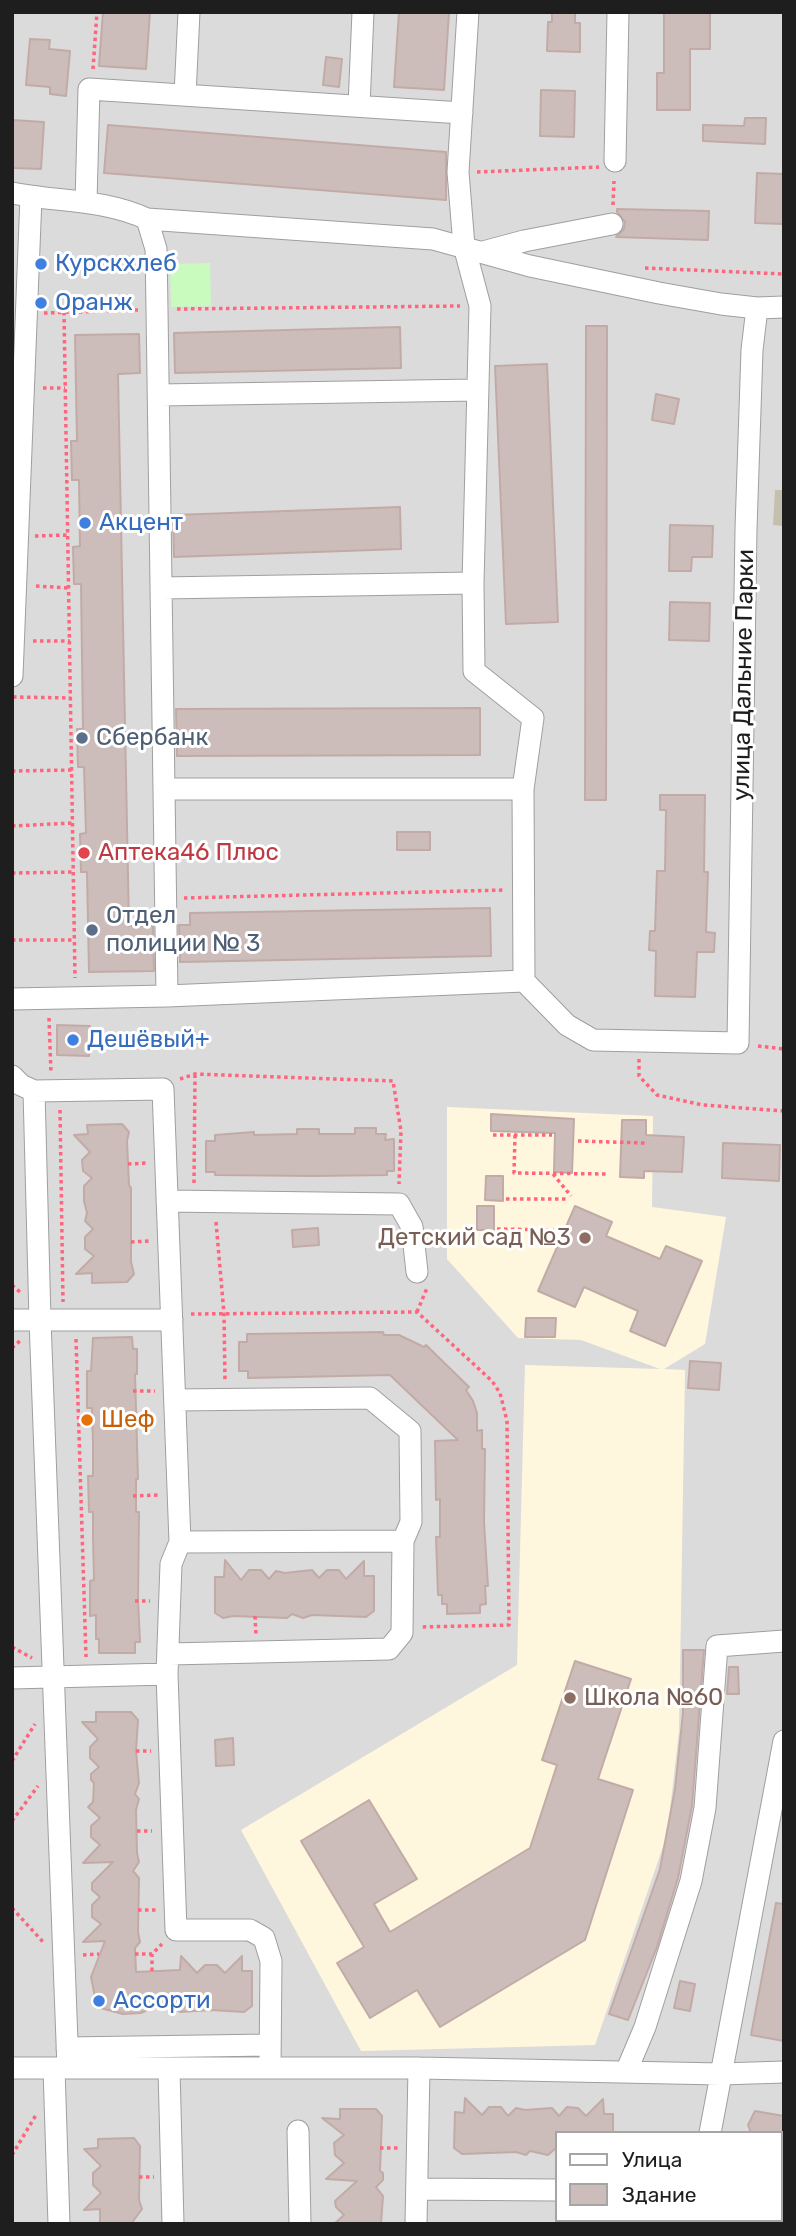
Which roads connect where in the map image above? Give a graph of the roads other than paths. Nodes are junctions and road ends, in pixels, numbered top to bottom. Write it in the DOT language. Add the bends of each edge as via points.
graph roads {
  1 [pos="189,12"];
  2 [pos="363,12"];
  3 [pos="468,12"];
  4 [pos="618,12"];
  5 [pos="185,95"];
  6 [pos="359,106"];
  7 [pos="463,113"];
  8 [pos="610,169"];
  9 [pos="22,195"];
  10 [pos="86,202"];
  11 [pos="148,219"];
  12 [pos="611,224"];
  13 [pos="474,249"];
  14 [pos="784,307"];
  15 [pos="757,308"];
  16 [pos="477,390"];
  17 [pos="159,395"];
  18 [pos="473,583"];
  19 [pos="161,588"];
  20 [pos="13,642"];
  21 [pos="12,676"];
  22 [pos="164,789"];
  23 [pos="523,789"];
  24 [pos="524,981"];
  25 [pos="167,996"];
  26 [pos="12,999"];
  27 [pos="12,1076"];
  28 [pos="34,1091"];
  29 [pos="167,1201"];
  30 [pos="416,1272"];
  31 [pos="12,1320"];
  32 [pos="40,1320"];
  33 [pos="172,1320"];
  34 [pos="175,1400"];
  35 [pos="403,1541"];
  36 [pos="180,1542"];
  37 [pos="784,1641"];
  38 [pos="169,1664"];
  39 [pos="54,1677"];
  40 [pos="12,1678"];
  41 [pos="784,1741"];
  42 [pos="270,2045"];
  43 [pos="61,2067"];
  44 [pos="270,2067"];
  45 [pos="12,2068"];
  46 [pos="419,2068"];
  47 [pos="169,2069"];
  48 [pos="784,2072"];
  49 [pos="626,2073"];
  50 [pos="721,2074"];
  51 [pos="299,2131"];
  52 [pos="710,2131"];
  53 [pos="417,2189"];
  54 [pos="554,2190"];
  55 [pos="59,2224"];
  56 [pos="173,2224"];
  57 [pos="300,2224"];
  58 [pos="416,2224"];
  1 -- 5 [label="street"];
  2 -- 6 [label="street"];
  3 -- 7 [label="street"];
  4 -- 8 [label="street"];
  5 -- 6 [label="street"];
  5 -- 10 [label="street" via="89,89"];
  6 -- 7 [label="street"];
  7 -- 13 [label="street" via="458,172"];
  9 -- 10 [label="street"];
  9 -- 20 [label="street" via="27,313"];
  10 -- 11 [label="street"];
  11 -- 13 [label="street" via="433,239"];
  11 -- 17 [label="street" via="156,249"];
  12 -- 13 [label="street"];
  13 -- 15 [label="street" via="627,287"];
  13 -- 16 [label="street" via="480,306"];
  14 -- 15 [label="street"];
  15 -- 24 [label="street, улица Дальние Парки" via="746,529 738,1043 593,1040 568,1025"];
  16 -- 17 [label="street"];
  16 -- 18 [label="street"];
  17 -- 19 [label="street"];
  18 -- 19 [label="street"];
  18 -- 23 [label="street" via="474,671 533,718"];
  19 -- 22 [label="street"];
  20 -- 21 [label="street"];
  22 -- 23 [label="street"];
  22 -- 25 [label="street"];
  23 -- 24 [label="street"];
  24 -- 25 [label="street"];
  25 -- 26 [label="street"];
  27 -- 28 [label="street"];
  28 -- 29 [label="street" via="163,1089"];
  28 -- 32 [label="street"];
  29 -- 30 [label="street" via="398,1204 412,1227"];
  29 -- 33 [label="street"];
  31 -- 32 [label="street"];
  32 -- 33 [label="street"];
  32 -- 39 [label="street"];
  33 -- 34 [label="street"];
  34 -- 35 [label="street" via="370,1398 410,1431 411,1522"];
  34 -- 36 [label="street"];
  35 -- 36 [label="street"];
  35 -- 38 [label="street" via="402,1633 389,1649"];
  36 -- 38 [label="street" via="171,1564"];
  37 -- 49 [label="street" via="717,1646 705,1808 691,1881"];
  38 -- 39 [label="street"];
  38 -- 42 [label="street" via="176,1930 250,1930 264,1938 271,1961"];
  39 -- 40 [label="street"];
  39 -- 43 [label="street" via="64,1955"];
  41 -- 50 [label="street"];
  42 -- 43 [label="street"];
  42 -- 44 [label="street"];
  43 -- 45 [label="street"];
  43 -- 47 [label="street"];
  43 -- 55 [label="street"];
  44 -- 46 [label="street"];
  44 -- 47 [label="street"];
  46 -- 49 [label="street"];
  46 -- 53 [label="street"];
  47 -- 56 [label="street"];
  48 -- 50 [label="street"];
  49 -- 50 [label="street"];
  50 -- 52 [label="street"];
  51 -- 57 [label="street"];
  53 -- 54 [label="street"];
  53 -- 58 [label="street"];
}
